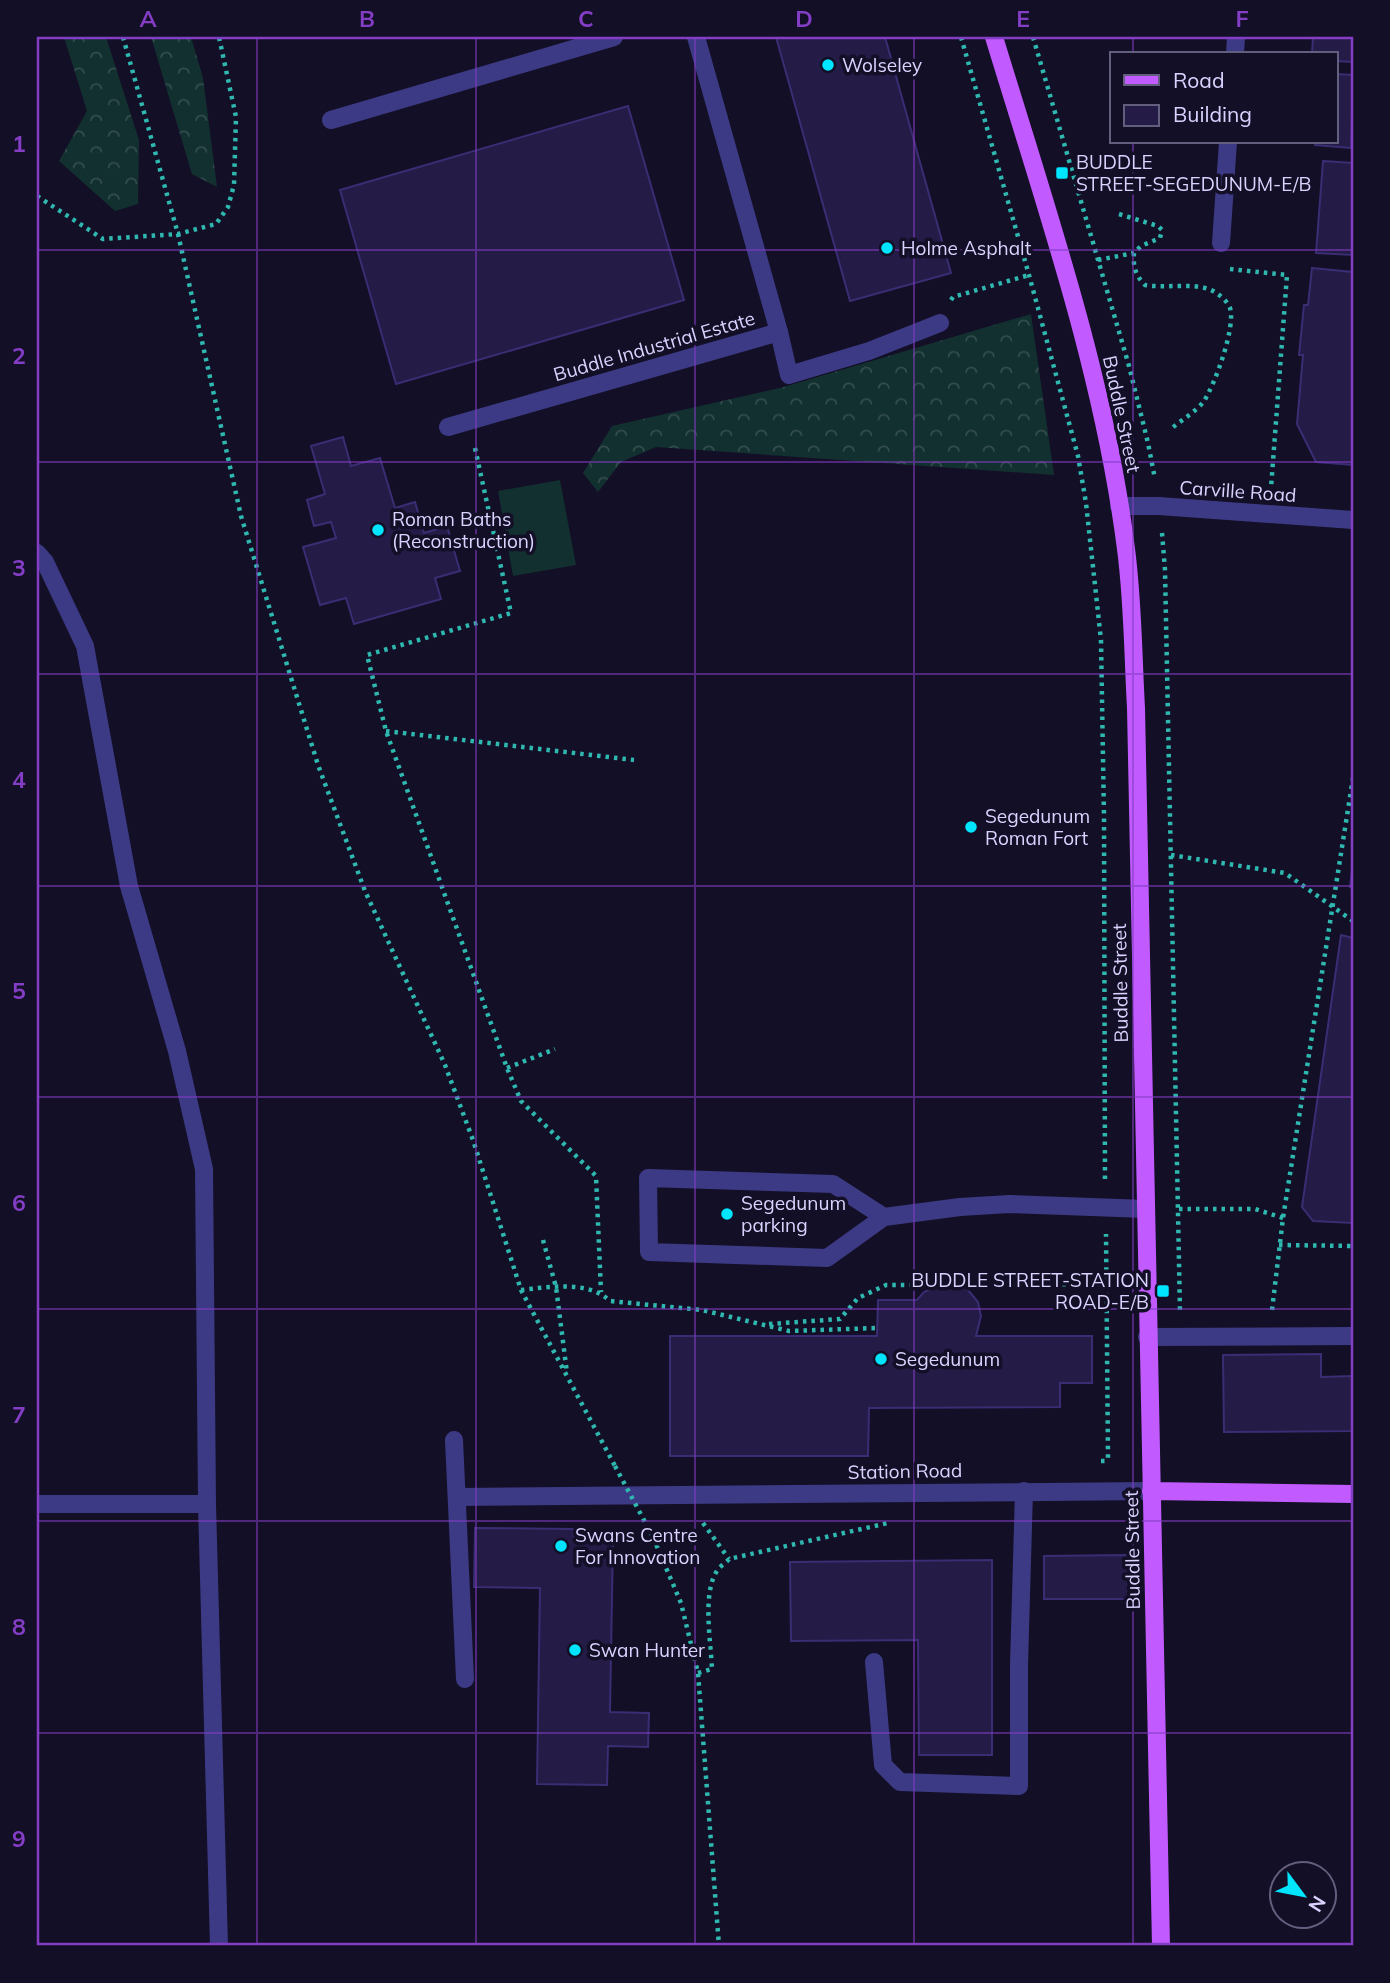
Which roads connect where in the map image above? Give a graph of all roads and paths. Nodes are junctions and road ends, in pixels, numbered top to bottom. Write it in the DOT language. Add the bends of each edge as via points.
graph roads {
  1 [pos="123,37"];
  2 [pos="219,37"];
  3 [pos="614,37"];
  4 [pos="696,37"];
  5 [pos="961,37"];
  6 [pos="994,37"];
  7 [pos="331,120"];
  8 [pos="1228,144"];
  9 [pos="37,196"];
  10 [pos="1119,214"];
  11 [pos="178,234"];
  12 [pos="1221,243"];
  13 [pos="1133,253"];
  14 [pos="1098,260"];
  15 [pos="1029,275"];
  16 [pos="940,323"];
  17 [pos="779,332"];
  18 [pos="469,422"];
  19 [pos="448,427"];
  20 [pos="1171,429"];
  21 [pos="1119,506"];
  22 [pos="1269,514"];
  23 [pos="1353,520"];
  24 [pos="37,553"];
  25 [pos="386,731"];
  26 [pos="634,760"];
  27 [pos="1353,778"];
  28 [pos="1171,855"];
  29 [pos="1332,905"];
  30 [pos="1353,920"];
  31 [pos="555,1049"];
  32 [pos="507,1068"];
  33 [pos="1105,1207"];
  34 [pos="1146,1209"];
  35 [pos="1179,1209"];
  36 [pos="884,1217"];
  37 [pos="1283,1218"];
  38 [pos="543,1240"];
  39 [pos="1279,1245"];
  40 [pos="1353,1246"];
  41 [pos="1107,1284"];
  42 [pos="556,1286"];
  43 [pos="522,1290"];
  44 [pos="601,1293"];
  45 [pos="765,1324"];
  46 [pos="877,1328"];
  47 [pos="1269,1336"];
  48 [pos="1353,1336"];
  49 [pos="1147,1337"];
  50 [pos="568,1377"];
  51 [pos="454,1440"];
  52 [pos="916,1491"];
  53 [pos="1024,1491"];
  54 [pos="1088,1491"];
  55 [pos="1151,1491"];
  56 [pos="1353,1494"];
  57 [pos="684,1496"];
  58 [pos="458,1497"];
  59 [pos="37,1504"];
  60 [pos="207,1504"];
  61 [pos="729,1559"];
  62 [pos="874,1662"];
  63 [pos="698,1673"];
  64 [pos="465,1679"];
  65 [pos="219,1946"];
  66 [pos="719,1946"];
  67 [pos="1161,1946"];
  1 -- 11 [label="path"];
  2 -- 11 [label="path" via="236,117 234,185 228,207 216,224"];
  3 -- 7 [label="street"];
  4 -- 17 [label="street, Buddle Industrial Estate"];
  5 -- 15 [label="path"];
  6 -- 21 [label="main road, Buddle Street" via="1076,308"];
  8 -- 12 [label="street"];
  9 -- 11 [label="path" via="103,239"];
  10 -- 13 [label="path" via="1162,230 1160,238"];
  11 -- 43 [label="path" via="241,516 318,765 365,891 445,1065"];
  12 -- 22 [label="path" via="1223,269 1287,275"];
  13 -- 14 [label="path"];
  13 -- 20 [label="path" via="1138,278 1145,285 1211,290 1230,308 1227,342 1210,391 1203,403"];
  15 -- 16 [label="path" via="953,297"];
  15 -- 33 [label="path" via="1078,456 1101,640"];
  16 -- 17 [label="street" via="789,376"];
  17 -- 18 [label="street, Buddle Industrial Estate"];
  18 -- 19 [label="street, Buddle Industrial Estate"];
  18 -- 25 [label="path" via="511,613 367,655"];
  21 -- 22 [label="street, Carville Road"];
  21 -- 34 [label="main road, Buddle Street" via="1136,708"];
  22 -- 23 [label="street, Carville Road"];
  24 -- 60 [label="street" via="85,646 129,887 177,1051 204,1169"];
  25 -- 26 [label="path"];
  25 -- 32 [label="path"];
  27 -- 29 [label="path"];
  28 -- 29 [label="path" via="1285,873"];
  29 -- 30 [label="path"];
  29 -- 37 [label="path"];
  31 -- 32 [label="path"];
  32 -- 44 [label="path" via="521,1101 596,1176"];
  33 -- 34 [label="street"];
  33 -- 36 [label="street" via="1009,1204"];
  33 -- 41 [label="path"];
  34 -- 49 [label="main road, Buddle Street"];
  35 -- 37 [label="path" via="1255,1209"];
  36 -- 36 [label="street" via="833,1184 648,1178 649,1252 827,1258"];
  37 -- 39 [label="path"];
  38 -- 42 [label="path"];
  39 -- 40 [label="path"];
  39 -- 47 [label="path"];
  41 -- 45 [label="path" via="886,1285 858,1298 840,1319"];
  41 -- 54 [label="path" via="1108,1458 1087,1461"];
  42 -- 43 [label="path"];
  42 -- 44 [label="path"];
  42 -- 50 [label="path"];
  43 -- 50 [label="path"];
  44 -- 45 [label="path" via="610,1301 702,1310"];
  45 -- 46 [label="path" via="789,1331"];
  47 -- 48 [label="street"];
  47 -- 49 [label="street"];
  49 -- 55 [label="main road, Buddle Street"];
  50 -- 63 [label="path, bridge" via="653,1537 681,1604"];
  51 -- 58 [label="street"];
  52 -- 53 [label="street, Station Road"];
  52 -- 57 [label="street, Station Road"];
  52 -- 61 [label="path" via="903,1520"];
  53 -- 54 [label="street, Station Road"];
  53 -- 62 [label="street" via="1019,1786 900,1782 883,1765"];
  54 -- 55 [label="street, Station Road"];
  55 -- 56 [label="main road, Station Road"];
  55 -- 67 [label="main road, Buddle Street"];
  57 -- 58 [label="street, Station Road"];
  57 -- 61 [label="path"];
  58 -- 64 [label="street"];
  59 -- 60 [label="street"];
  60 -- 65 [label="street"];
  61 -- 63 [label="path" via="717,1570 711,1585 712,1669"];
  63 -- 66 [label="path"];
}
